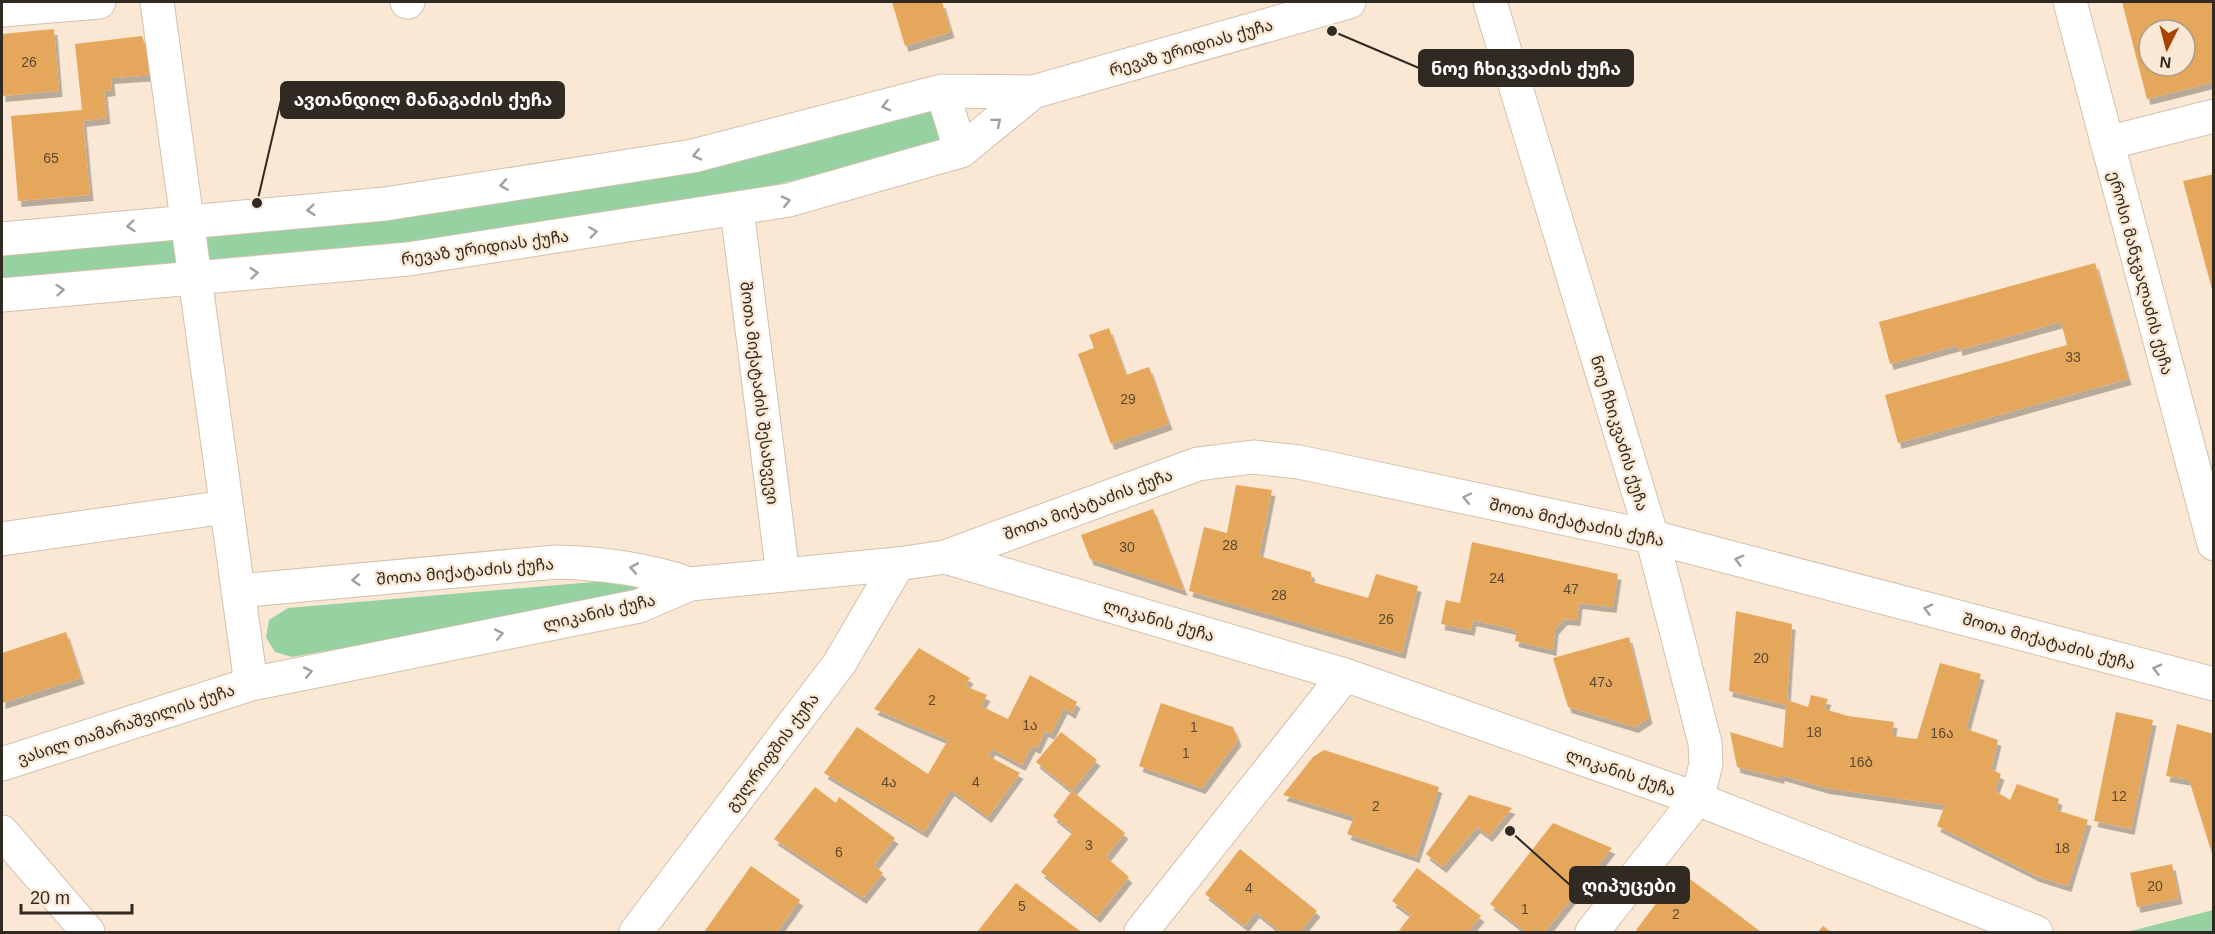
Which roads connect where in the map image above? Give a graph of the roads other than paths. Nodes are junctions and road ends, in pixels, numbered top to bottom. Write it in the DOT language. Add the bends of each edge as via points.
graph roads {
  1 [pos="99,2"];
  2 [pos="157,2"];
  3 [pos="1348,2"];
  4 [pos="1490,2"];
  5 [pos="2070,2"];
  6 [pos="2,10"];
  7 [pos="942,91"];
  8 [pos="1033,92"];
  9 [pos="2214,116"];
  10 [pos="2107,142"];
  11 [pos="961,152"];
  12 [pos="736,210"];
  13 [pos="189,220"];
  14 [pos="2,239"];
  15 [pos="196,278"];
  16 [pos="2,295"];
  17 [pos="226,507"];
  18 [pos="2210,524"];
  19 [pos="1652,537"];
  20 [pos="2,539"];
  21 [pos="945,557"];
  22 [pos="898,564"];
  23 [pos="783,575"];
  24 [pos="690,584"];
  25 [pos="238,591"];
  26 [pos="1345,675"];
  27 [pos="251,684"];
  28 [pos="2214,684"];
  29 [pos="2,764"];
  30 [pos="1697,799"];
  31 [pos="2,831"];
  32 [pos="88,933"];
  33 [pos="636,933"];
  34 [pos="1141,933"];
  35 [pos="1592,933"];
  36 [pos="2036,933"];
  1 -- 6 [label="street"];
  2 -- 13 [label="street"];
  3 -- 8 [label="street, რევაზ ურიდიას ქუჩა"];
  4 -- 19 [label="street, ნოე ჩხიკვაძის ქუჩა"];
  5 -- 10 [label="street, ეროსი მანჯგალაძის ქუჩა"];
  7 -- 8 [label="street, რევაზ ურიდიას ქუჩა"];
  7 -- 11 [label="street"];
  7 -- 13 [label="street, რევაზ ურიდიას ქუჩა, one-way" via="693,156 385,204"];
  11 -- 8 [label="street, რევაზ ურიდიას ქუჩა, one-way"];
  9 -- 10 [label="street"];
  10 -- 18 [label="street, ეროსი მანჯგალაძის ქუჩა"];
  12 -- 11 [label="street, რევაზ ურიდიას ქუჩა, one-way" via="789,200"];
  15 -- 12 [label="street, რევაზ ურიდიას ქუჩა, one-way" via="408,259"];
  12 -- 23 [label="street, შოთა მიქატაძის შესახვევი"];
  13 -- 14 [label="street, რევაზ ურიდიას ქუჩა, one-way"];
  13 -- 15 [label="street"];
  16 -- 15 [label="street, რევაზ ურიდიას ქუჩა, one-way"];
  15 -- 17 [label="street"];
  17 -- 20 [label="street"];
  17 -- 25 [label="street"];
  19 -- 21 [label="street, შოთა მიქატაძის ქუჩა, one-way" via="1299,462 1253,457 1198,464"];
  28 -- 19 [label="street, შოთა მიქატაძის ქუჩა, one-way"];
  19 -- 30 [label="street, ნოე ჩხიკვაძის ქუჩა" via="1705,743 1707,764"];
  21 -- 22 [label="street, ლიკანის ქუჩა"];
  21 -- 26 [label="street, ლიკანის ქუჩა"];
  22 -- 23 [label="street, ლიკანის ქუჩა"];
  22 -- 33 [label="street, გულრიფშის ქუჩა" via="839,664"];
  23 -- 24 [label="street, ლიკანის ქუჩა"];
  24 -- 25 [label="street, შოთა მიქატაძის ქუჩა, one-way" via="638,569 556,562"];
  27 -- 24 [label="street, ლიკანის ქუჩა, one-way" via="639,606"];
  25 -- 27 [label="street"];
  26 -- 30 [label="street, ლიკანის ქუჩა"];
  26 -- 34 [label="street"];
  27 -- 29 [label="street, ვასილ თამარაშვილის ქუჩა"];
  30 -- 35 [label="street"];
  30 -- 36 [label="street, ლიკანის ქუჩა"];
  31 -- 32 [label="street"];
}
